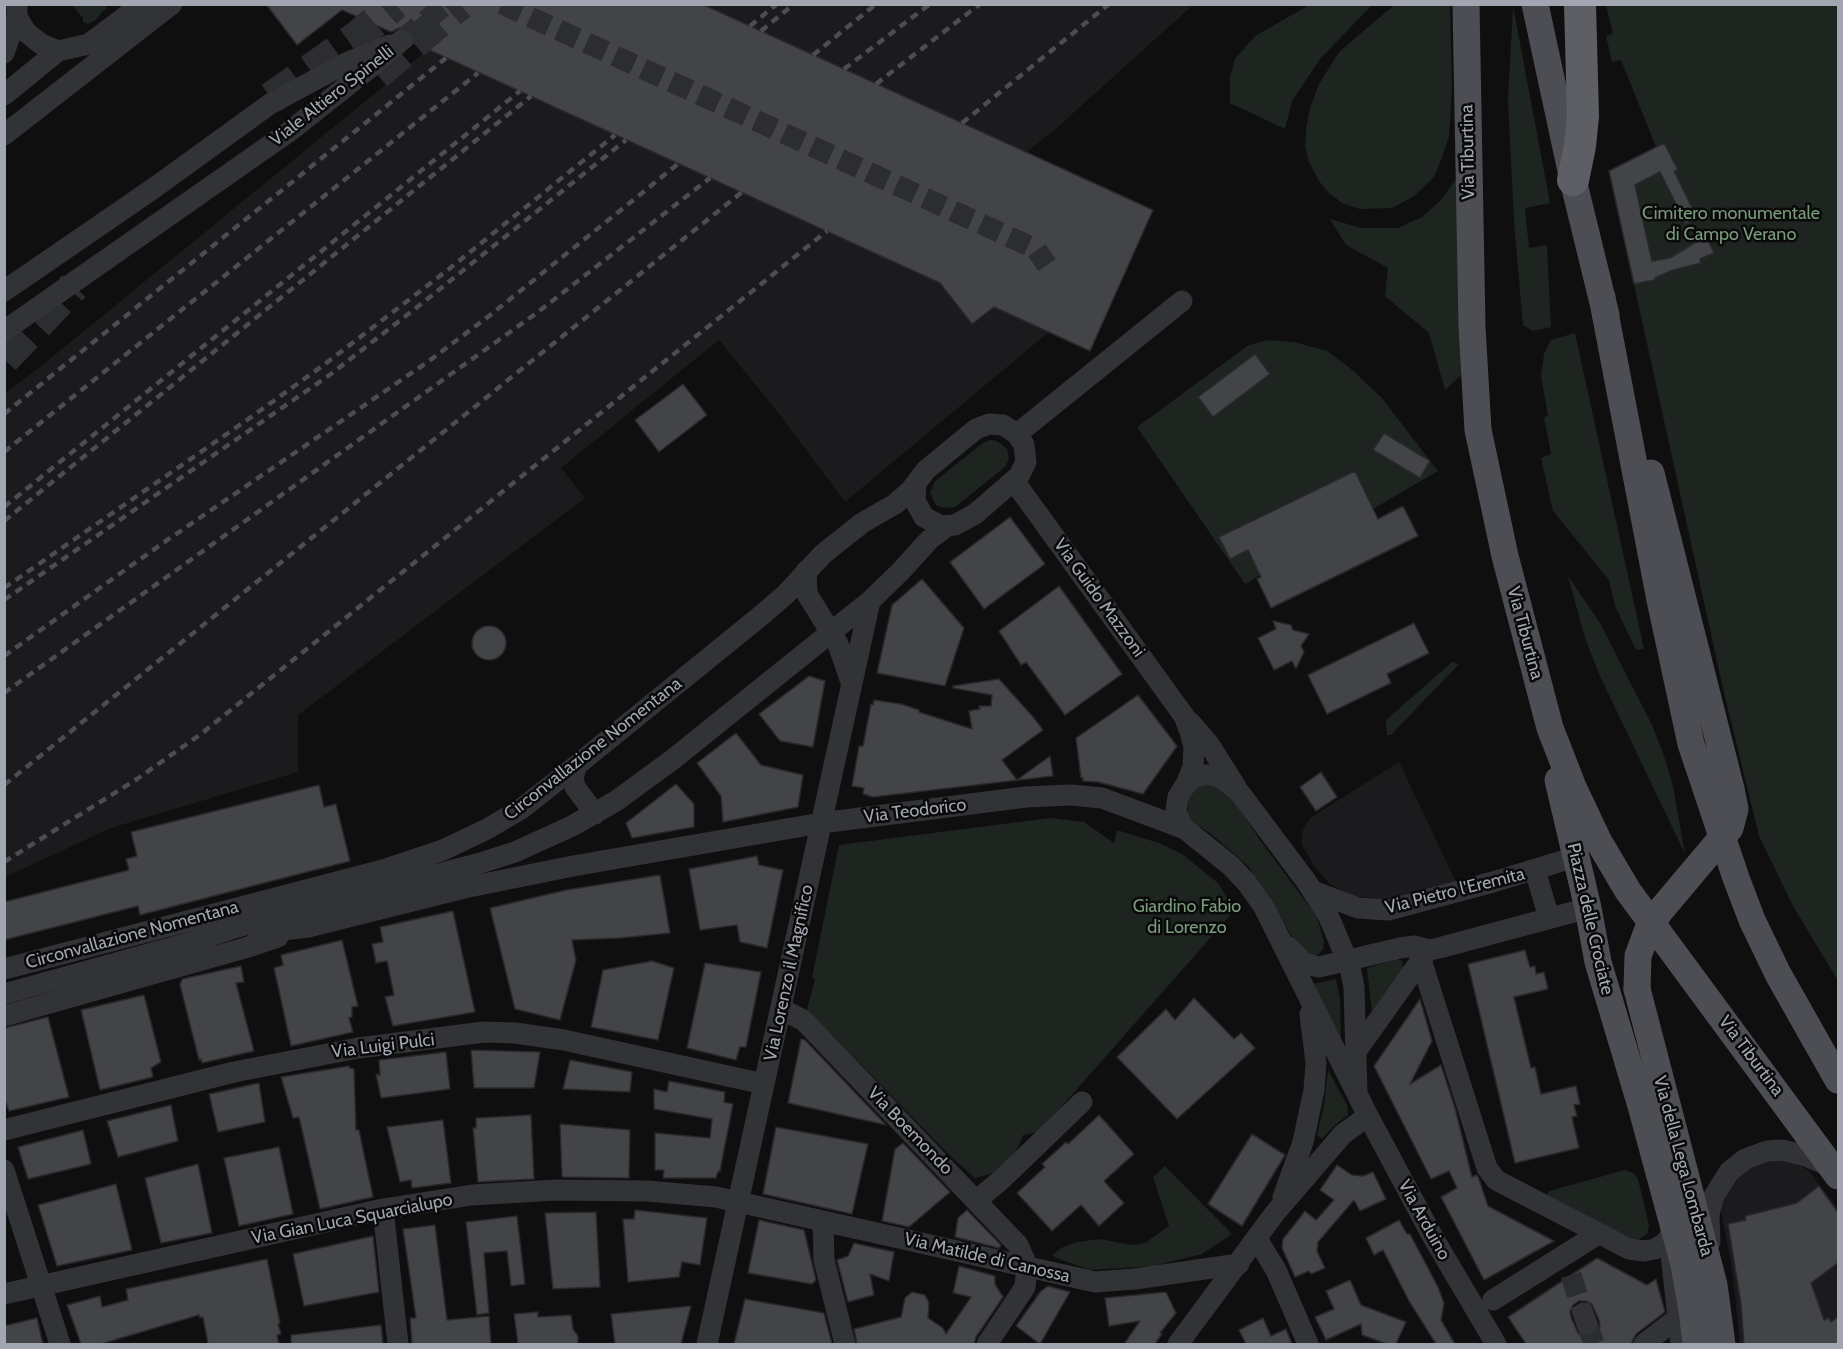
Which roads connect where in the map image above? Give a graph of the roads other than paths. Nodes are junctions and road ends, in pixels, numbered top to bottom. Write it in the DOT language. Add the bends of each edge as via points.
graph roads {
  1 [pos="1466,4"];
  2 [pos="1535,4"];
  3 [pos="1580,4"];
  4 [pos="151,9"];
  5 [pos="17,11"];
  6 [pos="58,51"];
  7 [pos="4,53"];
  8 [pos="4,95"];
  9 [pos="4,135"];
  10 [pos="1573,180"];
  11 [pos="92,230"];
  12 [pos="62,250"];
  13 [pos="110,257"];
  14 [pos="82,277"];
  15 [pos="4,291"];
  16 [pos="1602,297"];
  17 [pos="1182,301"];
  18 [pos="4,331"];
  19 [pos="1017,434"];
  20 [pos="1014,481"];
  21 [pos="916,483"];
  22 [pos="946,527"];
  23 [pos="806,571"];
  24 [pos="870,601"];
  25 [pos="831,631"];
  26 [pos="851,683"];
  27 [pos="1184,716"];
  28 [pos="1550,728"];
  29 [pos="577,765"];
  30 [pos="1187,782"];
  31 [pos="1240,793"];
  32 [pos="595,814"];
  33 [pos="821,823"];
  34 [pos="1185,829"];
  35 [pos="642,854"];
  36 [pos="1562,861"];
  37 [pos="1535,870"];
  38 [pos="1313,891"];
  39 [pos="1577,911"];
  40 [pos="1549,918"];
  41 [pos="308,927"];
  42 [pos="1275,929"];
  43 [pos="195,941"];
  44 [pos="1425,955"];
  45 [pos="1347,961"];
  46 [pos="4,969"];
  47 [pos="1304,990"];
  48 [pos="4,994"];
  49 [pos="781,1009"];
  50 [pos="4,1016"];
  51 [pos="1355,1053"];
  52 [pos="1839,1080"];
  53 [pos="764,1084"];
  54 [pos="1357,1093"];
  55 [pos="1082,1102"];
  56 [pos="1641,1106"];
  57 [pos="1368,1116"];
  58 [pos="4,1130"];
  59 [pos="4,1170"];
  60 [pos="1835,1172"];
  61 [pos="737,1201"];
  62 [pos="976,1201"];
  63 [pos="383,1209"];
  64 [pos="1275,1213"];
  65 [pos="823,1221"];
  66 [pos="1674,1230"];
  67 [pos="1598,1234"];
  68 [pos="1257,1239"];
  69 [pos="1239,1264"];
  70 [pos="1027,1265"];
  71 [pos="1714,1285"];
  72 [pos="42,1287"];
  73 [pos="4,1294"];
  74 [pos="1493,1300"];
  75 [pos="1671,1323"];
  76 [pos="60,1344"];
  77 [pos="398,1344"];
  78 [pos="707,1344"];
  79 [pos="845,1344"];
  80 [pos="987,1344"];
  81 [pos="1178,1344"];
  82 [pos="1308,1344"];
  83 [pos="1496,1344"];
  84 [pos="1644,1344"];
  85 [pos="1681,1344"];
  86 [pos="1696,1344"];
  87 [pos="1722,1344"];
  1 -- 28 [label="main road, Via Tiburtina" via="1476,415 1505,556"];
  2 -- 10 [label="main road"];
  3 -- 10 [label="highway" via="1583,116"];
  4 -- 6 [label="street" via="89,44"];
  4 -- 9 [label="street"];
  5 -- 6 [label="street" via="31,37"];
  5 -- 7 [label="street"];
  6 -- 8 [label="street"];
  10 -- 16 [label="main road"];
  11 -- 12 [label="street, Viale Altiero Spinelli"];
  11 -- 13 [label="street" via="96,248"];
  11 -- 13 [label="street, Viale Altiero Spinelli" via="270,105 346,63 402,40 290,131"];
  12 -- 14 [label="street" via="75,258"];
  12 -- 15 [label="street, Viale Altiero Spinelli"];
  13 -- 14 [label="street, Viale Altiero Spinelli"];
  14 -- 18 [label="street, Viale Altiero Spinelli"];
  16 -- 52 [label="main road" via="1691,744 1752,920"];
  16 -- 71 [label="main road, Via della Lega Lombarda, bridge" via="1660,502 1735,809 1729,831 1648,929 1638,956 1636,989"];
  17 -- 19 [label="street"];
  19 -- 20 [label="street, Circonvallazione Nomentana" via="1026,457 1022,472"];
  19 -- 21 [label="street, Circonvallazione Nomentana" via="1003,424 980,427 932,464"];
  20 -- 22 [label="street, Circonvallazione Nomentana" via="968,519"];
  20 -- 27 [label="street, Via Guido Mazzoni"];
  21 -- 22 [label="street" via="914,495 920,512 930,522"];
  21 -- 23 [label="street, Circonvallazione Nomentana" via="895,504 838,541"];
  22 -- 24 [label="street, Circonvallazione Nomentana"];
  23 -- 25 [label="street" via="807,594"];
  23 -- 29 [label="street, Circonvallazione Nomentana" via="769,609"];
  24 -- 25 [label="street, Circonvallazione Nomentana"];
  24 -- 26 [label="street, Via Lorenzo il Magnifico"];
  25 -- 26 [label="street"];
  25 -- 32 [label="street, Circonvallazione Nomentana" via="672,760"];
  26 -- 33 [label="street, Via Lorenzo il Magnifico"];
  27 -- 30 [label="street, Via Guido Mazzoni" via="1194,747"];
  27 -- 31 [label="street, Via Guido Mazzoni" via="1209,744"];
  28 -- 56 [label="main road, Piazza delle Crociate" via="1598,962"];
  28 -- 60 [label="main road, Via Tiburtina" via="1584,810 1623,884"];
  29 -- 32 [label="street" via="575,787"];
  29 -- 46 [label="street, Circonvallazione Nomentana" via="505,819 426,856"];
  30 -- 31 [label="street" via="1213,775"];
  30 -- 34 [label="street, Via Guido Mazzoni" via="1176,810"];
  31 -- 38 [label="street"];
  32 -- 43 [label="street, Circonvallazione Nomentana" via="542,841 495,858"];
  33 -- 34 [label="street, Via Teodorico" via="1070,795 1102,798"];
  33 -- 35 [label="street, Via Teodorico"];
  33 -- 49 [label="street, Via Lorenzo il Magnifico"];
  34 -- 42 [label="street, Via Teodorico" via="1246,882"];
  35 -- 41 [label="street, Circonvallazione Nomentana" via="464,888"];
  36 -- 37 [label="street, Via Pietro l'Eremita"];
  37 -- 38 [label="street, Via Pietro l'Eremita" via="1384,911 1358,908"];
  37 -- 40 [label="street"];
  38 -- 45 [label="street" via="1328,915"];
  39 -- 40 [label="street"];
  40 -- 44 [label="street"];
  41 -- 43 [label="street, Circonvallazione Nomentana"];
  41 -- 50 [label="street, Circonvallazione Nomentana"];
  42 -- 45 [label="street" via="1307,965 1319,967"];
  42 -- 47 [label="street"];
  43 -- 48 [label="street, Circonvallazione Nomentana"];
  44 -- 45 [label="street" via="1407,946"];
  44 -- 51 [label="street"];
  44 -- 67 [label="street" via="1490,1173 1499,1183"];
  45 -- 51 [label="street" via="1355,1005"];
  47 -- 54 [label="street, Via Arduino"];
  47 -- 64 [label="street" via="1313,1033 1314,1090 1303,1142"];
  49 -- 53 [label="street, Via Lorenzo il Magnifico"];
  49 -- 62 [label="street, Via Boemondo" via="803,1020"];
  51 -- 54 [label="street"];
  53 -- 58 [label="street, Via Luigi Pulci" via="564,1040 484,1032 358,1048 234,1072"];
  53 -- 61 [label="street, Via Lorenzo il Magnifico"];
  54 -- 57 [label="street, Via Arduino"];
  55 -- 62 [label="street"];
  56 -- 66 [label="main road, Via della Lega Lombarda"];
  57 -- 64 [label="street" via="1343,1134"];
  57 -- 83 [label="street, Via Arduino"];
  59 -- 72 [label="street"];
  60 -- 71 [label="street" via="1806,1156 1774,1150 1751,1156 1729,1172 1714,1196 1709,1214"];
  61 -- 63 [label="street, Via Gian Luca Squarcialupo" via="647,1191 556,1190 472,1195"];
  61 -- 65 [label="street, Via Matilde di Canossa"];
  61 -- 78 [label="street, Via Lorenzo il Magnifico"];
  62 -- 70 [label="street, Via Boemondo" via="1015,1240"];
  63 -- 72 [label="street, Via Gian Luca Squarcialupo"];
  63 -- 77 [label="street"];
  64 -- 68 [label="street"];
  65 -- 70 [label="street, Via Matilde di Canossa"];
  65 -- 79 [label="street" via="824,1260"];
  66 -- 67 [label="street" via="1665,1243 1644,1251 1629,1249"];
  66 -- 85 [label="street, Via della Lega Lombarda" via="1671,1256"];
  66 -- 86 [label="main road, Via della Lega Lombarda" via="1688,1283"];
  67 -- 74 [label="street" via="1567,1265"];
  68 -- 69 [label="street"];
  68 -- 82 [label="street" via="1276,1270"];
  69 -- 70 [label="street, Via Matilde di Canossa" via="1102,1282"];
  69 -- 81 [label="street"];
  70 -- 80 [label="street" via="1022,1292"];
  71 -- 87 [label="main road, Via della Lega Lombarda"];
  72 -- 73 [label="street, Via Gian Luca Squarcialupo"];
  72 -- 76 [label="street"];
  75 -- 84 [label="street"];
}
